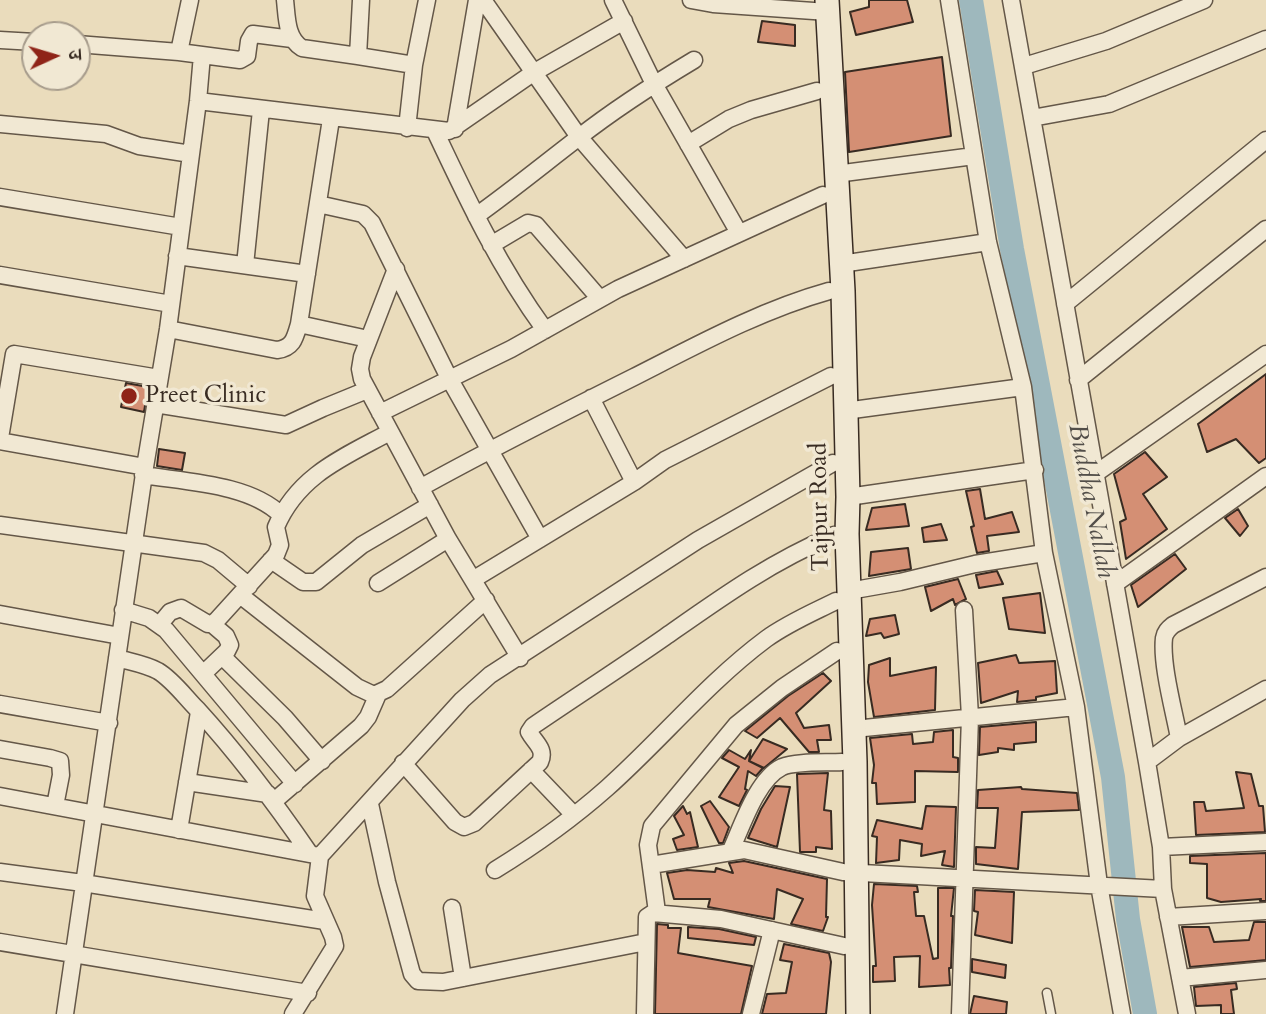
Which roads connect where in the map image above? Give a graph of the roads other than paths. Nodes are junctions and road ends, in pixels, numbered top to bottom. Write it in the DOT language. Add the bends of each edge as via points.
graph roads {
  1 [pos="190,0"];
  2 [pos="285,0"];
  3 [pos="361,0"];
  4 [pos="427,0"];
  5 [pos="477,0"];
  6 [pos="483,0"];
  7 [pos="613,0"];
  8 [pos="691,0"];
  9 [pos="949,0"];
  10 [pos="1012,0"];
  11 [pos="1204,0"];
  12 [pos="713,2"];
  13 [pos="821,6"];
  14 [pos="624,21"];
  15 [pos="292,39"];
  16 [pos="1266,39"];
  17 [pos="0,40"];
  18 [pos="21,41"];
  19 [pos="91,45"];
  20 [pos="179,52"];
  21 [pos="202,55"];
  22 [pos="358,56"];
  23 [pos="694,60"];
  24 [pos="414,65"];
  25 [pos="1024,66"];
  26 [pos="533,73"];
  27 [pos="654,85"];
  28 [pos="817,91"];
  29 [pos="198,101"];
  30 [pos="261,110"];
  31 [pos="1032,118"];
  32 [pos="331,119"];
  33 [pos="0,124"];
  34 [pos="407,128"];
  35 [pos="455,129"];
  36 [pos="435,131"];
  37 [pos="579,137"];
  38 [pos="1266,140"];
  39 [pos="688,144"];
  40 [pos="191,154"];
  41 [pos="974,156"];
  42 [pos="836,174"];
  43 [pos="823,195"];
  44 [pos="0,197"];
  45 [pos="318,204"];
  46 [pos="476,216"];
  47 [pos="181,227"];
  48 [pos="1266,229"];
  49 [pos="739,233"];
  50 [pos="988,242"];
  51 [pos="491,245"];
  52 [pos="177,256"];
  53 [pos="684,259"];
  54 [pos="841,264"];
  55 [pos="245,265"];
  56 [pos="396,269"];
  57 [pos="307,274"];
  58 [pos="0,275"];
  59 [pos="829,291"];
  60 [pos="600,299"];
  61 [pos="171,304"];
  62 [pos="1065,304"];
  63 [pos="299,324"];
  64 [pos="168,329"];
  65 [pos="545,330"];
  66 [pos="368,339"];
  67 [pos="7,353"];
  68 [pos="1266,354"];
  69 [pos="831,376"];
  70 [pos="159,378"];
  71 [pos="449,378"];
  72 [pos="1078,380"];
  73 [pos="1023,387"];
  74 [pos="368,390"];
  75 [pos="591,398"];
  76 [pos="155,404"];
  77 [pos="845,411"];
  78 [pos="380,413"];
  79 [pos="390,432"];
  80 [pos="0,439"];
  81 [pos="490,449"];
  82 [pos="833,463"];
  83 [pos="1035,470"];
  84 [pos="144,471"];
  85 [pos="1095,474"];
  86 [pos="1266,476"];
  87 [pos="634,482"];
  88 [pos="421,488"];
  89 [pos="848,497"];
  90 [pos="430,505"];
  91 [pos="281,515"];
  92 [pos="0,525"];
  93 [pos="834,535"];
  94 [pos="448,539"];
  95 [pos="540,539"];
  96 [pos="133,545"];
  97 [pos="1044,553"];
  98 [pos="271,560"];
  99 [pos="1266,577"];
  100 [pos="474,579"];
  101 [pos="378,583"];
  102 [pos="1115,584"];
  103 [pos="244,590"];
  104 [pos="843,596"];
  105 [pos="486,600"];
  106 [pos="123,610"];
  107 [pos="964,610"];
  108 [pos="0,614"];
  109 [pos="160,624"];
  110 [pos="212,624"];
  111 [pos="120,636"];
  112 [pos="837,651"];
  113 [pos="222,656"];
  114 [pos="117,658"];
  115 [pos="520,658"];
  116 [pos="204,673"];
  117 [pos="1266,689"];
  118 [pos="378,694"];
  119 [pos="0,704"];
  120 [pos="1076,707"];
  121 [pos="199,712"];
  122 [pos="970,717"];
  123 [pos="108,723"];
  124 [pos="853,729"];
  125 [pos="1179,738"];
  126 [pos="0,749"];
  127 [pos="322,761"];
  128 [pos="842,762"];
  129 [pos="1147,762"];
  130 [pos="403,763"];
  131 [pos="531,770"];
  132 [pos="187,782"];
  133 [pos="295,784"];
  134 [pos="0,796"];
  135 [pos="271,798"];
  136 [pos="370,804"];
  137 [pos="55,806"];
  138 [pos="94,813"];
  139 [pos="574,815"];
  140 [pos="179,830"];
  141 [pos="1266,842"];
  142 [pos="1161,847"];
  143 [pos="731,850"];
  144 [pos="315,855"];
  145 [pos="651,865"];
  146 [pos="495,870"];
  147 [pos="0,872"];
  148 [pos="850,872"];
  149 [pos="964,877"];
  150 [pos="83,883"];
  151 [pos="1103,886"];
  152 [pos="1158,889"];
  153 [pos="452,908"];
  154 [pos="1266,911"];
  155 [pos="657,912"];
  156 [pos="1168,917"];
  157 [pos="325,921"];
  158 [pos="772,930"];
  159 [pos="0,942"];
  160 [pos="646,942"];
  161 [pos="844,946"];
  162 [pos="72,956"];
  163 [pos="1266,970"];
  164 [pos="463,978"];
  165 [pos="1180,978"];
  166 [pos="308,993"];
  167 [pos="1047,993"];
  168 [pos="65,1014"];
  169 [pos="293,1014"];
  170 [pos="645,1014"];
  171 [pos="751,1014"];
  172 [pos="844,1014"];
  173 [pos="858,1014"];
  174 [pos="960,1014"];
  175 [pos="1051,1014"];
  176 [pos="1122,1014"];
  177 [pos="1187,1014"];
  1 -- 20 [label="street"];
  2 -- 15 [label="street"];
  3 -- 22 [label="street"];
  4 -- 24 [label="street"];
  5 -- 35 [label="street"];
  6 -- 26 [label="street"];
  7 -- 14 [label="street"];
  8 -- 12 [label="street"];
  9 -- 41 [label="street"];
  10 -- 25 [label="street"];
  11 -- 25 [label="street" via="1106,41"];
  12 -- 13 [label="street"];
  13 -- 28 [label="main road, Tajpur Road"];
  13 -- 42 [label="main road, Tajpur Road"];
  14 -- 26 [label="street"];
  14 -- 27 [label="street"];
  15 -- 21 [label="street" via="256,33 243,60"];
  15 -- 22 [label="street" via="302,48"];
  16 -- 31 [label="street" via="1108,104"];
  17 -- 18 [label="street"];
  19 -- 20 [label="street"];
  20 -- 21 [label="street"];
  21 -- 29 [label="street"];
  22 -- 24 [label="street"];
  23 -- 27 [label="street"];
  24 -- 34 [label="street"];
  25 -- 31 [label="street"];
  26 -- 35 [label="street"];
  26 -- 37 [label="street"];
  27 -- 37 [label="street"];
  27 -- 39 [label="street"];
  28 -- 39 [label="street" via="729,119"];
  28 -- 43 [label="main road, Tajpur Road"];
  29 -- 30 [label="street"];
  29 -- 40 [label="street"];
  30 -- 32 [label="street"];
  30 -- 55 [label="street"];
  31 -- 62 [label="street"];
  32 -- 34 [label="street"];
  32 -- 45 [label="street"];
  33 -- 40 [label="street" via="106,134 139,146"];
  34 -- 36 [label="street"];
  35 -- 36 [label="street"];
  36 -- 46 [label="street"];
  37 -- 46 [label="street"];
  37 -- 53 [label="street"];
  38 -- 62 [label="street"];
  39 -- 49 [label="street"];
  40 -- 47 [label="street"];
  41 -- 42 [label="street"];
  41 -- 50 [label="street"];
  42 -- 54 [label="main road, Tajpur Road"];
  43 -- 49 [label="street"];
  43 -- 59 [label="main road, Tajpur Road"];
  44 -- 47 [label="street"];
  45 -- 56 [label="street" via="363,214"];
  45 -- 57 [label="street"];
  46 -- 51 [label="street"];
  47 -- 52 [label="street"];
  48 -- 72 [label="street"];
  49 -- 53 [label="street"];
  50 -- 54 [label="street"];
  50 -- 73 [label="street"];
  51 -- 60 [label="street" via="528,223 536,225"];
  51 -- 65 [label="street"];
  52 -- 55 [label="street"];
  52 -- 61 [label="street"];
  53 -- 60 [label="street"];
  54 -- 77 [label="main road, Tajpur Road"];
  55 -- 57 [label="street"];
  56 -- 66 [label="street"];
  56 -- 71 [label="street"];
  57 -- 63 [label="street"];
  58 -- 61 [label="street"];
  59 -- 69 [label="main road, Tajpur Road"];
  59 -- 75 [label="street" via="768,313"];
  60 -- 65 [label="street"];
  61 -- 64 [label="street"];
  62 -- 72 [label="street"];
  63 -- 64 [label="street" via="292,344 277,350"];
  63 -- 66 [label="street"];
  64 -- 70 [label="street"];
  65 -- 71 [label="street"];
  66 -- 74 [label="street" via="360,369"];
  67 -- 70 [label="street"];
  67 -- 80 [label="street"];
  68 -- 85 [label="street"];
  69 -- 82 [label="main road, Tajpur Road"];
  69 -- 87 [label="street" via="665,460"];
  70 -- 76 [label="street"];
  71 -- 78 [label="street"];
  71 -- 81 [label="street"];
  72 -- 85 [label="street"];
  73 -- 77 [label="street"];
  73 -- 83 [label="street"];
  74 -- 76 [label="street" via="286,425"];
  74 -- 78 [label="street"];
  75 -- 81 [label="street"];
  75 -- 87 [label="street"];
  76 -- 84 [label="street"];
  77 -- 89 [label="main road, Tajpur Road"];
  78 -- 79 [label="street"];
  79 -- 88 [label="street"];
  79 -- 91 [label="street" via="311,476"];
  80 -- 84 [label="street"];
  81 -- 88 [label="street"];
  81 -- 95 [label="street"];
  82 -- 93 [label="main road, Tajpur Road"];
  82 -- 115 [label="street" via="698,540"];
  83 -- 89 [label="street"];
  83 -- 97 [label="street"];
  84 -- 91 [label="street" via="243,493"];
  84 -- 96 [label="street"];
  85 -- 102 [label="street"];
  86 -- 102 [label="street"];
  87 -- 95 [label="street"];
  88 -- 90 [label="street"];
  89 -- 104 [label="main road, Tajpur Road"];
  90 -- 94 [label="street"];
  90 -- 98 [label="street" via="362,545 317,582 303,582"];
  91 -- 98 [label="street" via="275,531 279,549"];
  92 -- 96 [label="street"];
  93 -- 104 [label="main road, Tajpur Road"];
  93 -- 131 [label="street" via="791,553 711,603 533,726 529,732 543,753"];
  94 -- 100 [label="street"];
  94 -- 101 [label="street"];
  95 -- 100 [label="street"];
  96 -- 103 [label="street" via="209,555"];
  96 -- 106 [label="street"];
  97 -- 104 [label="street" via="975,564"];
  97 -- 120 [label="street"];
  98 -- 103 [label="street"];
  99 -- 125 [label="street" via="1166,630 1165,661"];
  100 -- 105 [label="street"];
  102 -- 129 [label="street"];
  103 -- 110 [label="street"];
  103 -- 118 [label="street" via="357,687"];
  104 -- 112 [label="main road, Tajpur Road"];
  104 -- 124 [label="main road, Tajpur Road"];
  104 -- 139 [label="street" via="793,622 740,660"];
  105 -- 115 [label="street"];
  105 -- 118 [label="street"];
  106 -- 109 [label="street"];
  106 -- 111 [label="street"];
  107 -- 122 [label="street"];
  108 -- 111 [label="street"];
  109 -- 110 [label="street" via="181,607"];
  109 -- 116 [label="street"];
  110 -- 113 [label="street" via="229,640 229,649"];
  111 -- 114 [label="street"];
  112 -- 128 [label="main road, Tajpur Road"];
  112 -- 145 [label="street" via="736,725 652,825 648,839"];
  113 -- 116 [label="street"];
  113 -- 127 [label="street"];
  114 -- 121 [label="street" via="160,672"];
  114 -- 123 [label="street"];
  115 -- 130 [label="street" via="477,685"];
  116 -- 133 [label="street"];
  117 -- 125 [label="street"];
  118 -- 127 [label="street" via="361,726"];
  119 -- 123 [label="street"];
  120 -- 122 [label="street"];
  120 -- 151 [label="street"];
  121 -- 132 [label="street"];
  121 -- 135 [label="street"];
  122 -- 124 [label="street"];
  122 -- 149 [label="street"];
  123 -- 138 [label="street"];
  124 -- 148 [label="main road, Tajpur Road"];
  125 -- 129 [label="street"];
  126 -- 137 [label="street" via="60,761"];
  127 -- 133 [label="street"];
  128 -- 143 [label="street" via="792,765 772,774 757,793"];
  128 -- 148 [label="main road, Tajpur Road"];
  129 -- 142 [label="street"];
  130 -- 131 [label="street" via="442,809 464,827"];
  130 -- 136 [label="street"];
  131 -- 139 [label="street"];
  132 -- 135 [label="street"];
  132 -- 140 [label="street"];
  133 -- 135 [label="street"];
  134 -- 137 [label="street"];
  135 -- 144 [label="street"];
  136 -- 144 [label="street"];
  136 -- 164 [label="street" via="412,974 426,983"];
  137 -- 138 [label="street"];
  138 -- 140 [label="street"];
  138 -- 150 [label="street"];
  139 -- 146 [label="street"];
  140 -- 144 [label="street"];
  141 -- 142 [label="street"];
  142 -- 152 [label="street"];
  143 -- 145 [label="street"];
  143 -- 148 [label="street"];
  144 -- 157 [label="street" via="315,896"];
  145 -- 155 [label="street"];
  147 -- 150 [label="street"];
  148 -- 149 [label="street"];
  148 -- 161 [label="main road, Tajpur Road"];
  148 -- 173 [label="main road, Tajpur Road"];
  149 -- 151 [label="street"];
  149 -- 174 [label="street"];
  150 -- 157 [label="street"];
  150 -- 162 [label="street"];
  151 -- 152 [label="street"];
  151 -- 176 [label="street"];
  152 -- 156 [label="street"];
  153 -- 164 [label="street"];
  154 -- 156 [label="street"];
  155 -- 158 [label="street"];
  155 -- 160 [label="street" via="647,916"];
  156 -- 165 [label="street"];
  157 -- 166 [label="street" via="334,950"];
  158 -- 161 [label="street"];
  158 -- 171 [label="street"];
  159 -- 162 [label="street"];
  160 -- 164 [label="street"];
  160 -- 170 [label="street"];
  161 -- 172 [label="main road, Tajpur Road"];
  162 -- 166 [label="street"];
  162 -- 168 [label="street"];
  163 -- 165 [label="street"];
  165 -- 177 [label="street"];
  166 -- 169 [label="street"];
  167 -- 175 [label="lane"];
}
